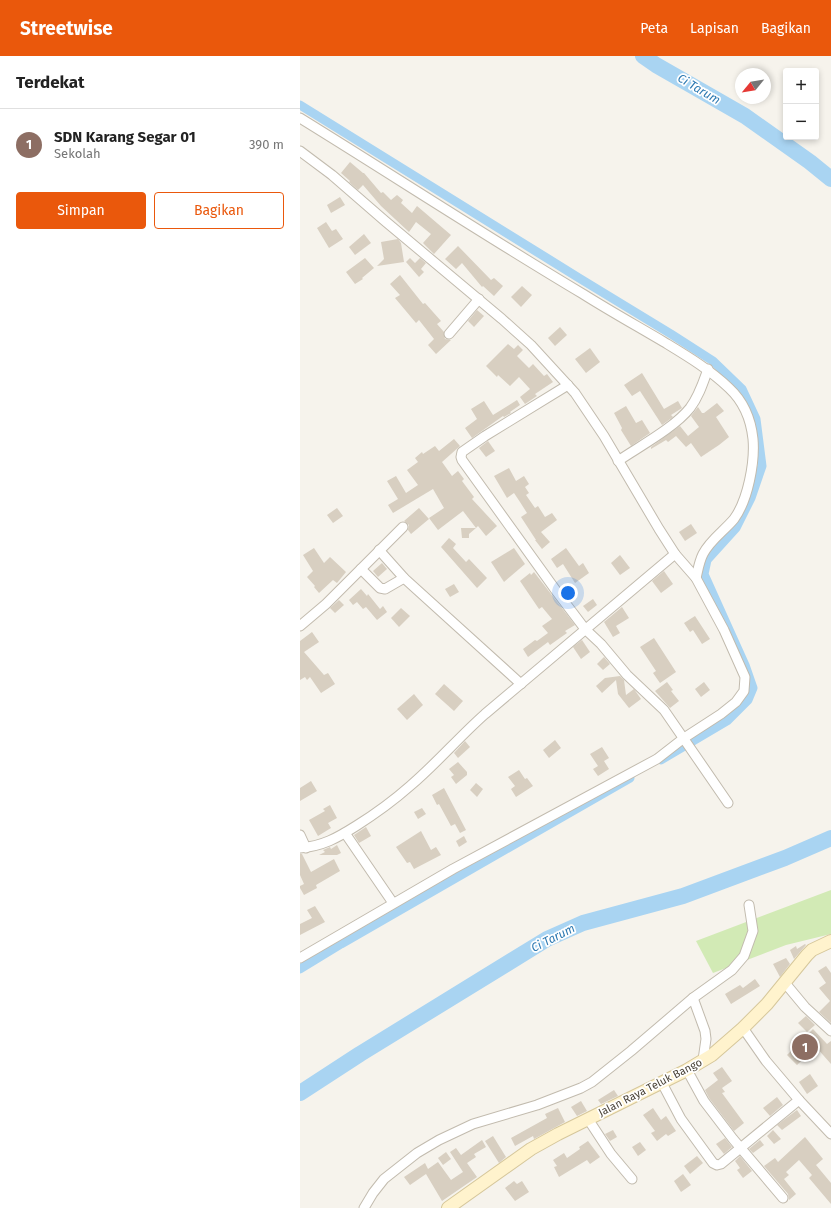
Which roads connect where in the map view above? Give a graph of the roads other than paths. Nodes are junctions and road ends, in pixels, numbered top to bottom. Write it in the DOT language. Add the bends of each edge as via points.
graph roads {
  1 [pos="300,118"];
  2 [pos="300,151"];
  3 [pos="478,299"];
  4 [pos="449,334"];
  5 [pos="708,369"];
  6 [pos="568,385"];
  7 [pos="618,461"];
  8 [pos="403,527"];
  9 [pos="379,550"];
  10 [pos="675,554"];
  11 [pos="361,569"];
  12 [pos="404,578"];
  13 [pos="696,578"];
  14 [pos="300,626"];
  15 [pos="585,629"];
  16 [pos="520,684"];
  17 [pos="684,738"];
  18 [pos="728,803"];
  19 [pos="345,833"];
  20 [pos="300,835"];
  21 [pos="303,848"];
  22 [pos="392,903"];
  23 [pos="749,905"];
  24 [pos="831,941"];
  25 [pos="300,958"];
  26 [pos="785,983"];
  27 [pos="693,998"];
  28 [pos="743,1028"];
  29 [pos="831,1031"];
  30 [pos="703,1060"];
  31 [pos="687,1070"];
  32 [pos="662,1083"];
  33 [pos="799,1100"];
  34 [pos="588,1119"];
  35 [pos="831,1134"];
  36 [pos="741,1148"];
  37 [pos="632,1179"];
  38 [pos="783,1198"];
  39 [pos="364,1208"];
  40 [pos="448,1208"];
  1 -- 5 [label="street"];
  2 -- 3 [label="street" via="332,175"];
  3 -- 4 [label="street"];
  3 -- 6 [label="street" via="530,344"];
  5 -- 7 [label="street" via="700,391 689,408 677,420"];
  5 -- 13 [label="street" via="730,389 746,411 753,440 752,464 741,507 734,519 705,549"];
  6 -- 7 [label="street" via="590,414"];
  6 -- 15 [label="street" via="485,436 462,452 461,457 522,546"];
  7 -- 10 [label="street"];
  8 -- 9 [label="street"];
  9 -- 11 [label="street"];
  9 -- 12 [label="street"];
  10 -- 13 [label="street"];
  10 -- 15 [label="street"];
  11 -- 12 [label="street" via="380,588 385,589"];
  11 -- 14 [label="street"];
  12 -- 16 [label="street"];
  13 -- 17 [label="street" via="724,630 745,685 742,696 729,708"];
  15 -- 16 [label="street"];
  15 -- 17 [label="street" via="626,675 664,710"];
  16 -- 19 [label="street" via="472,726 412,785 377,813"];
  17 -- 18 [label="street"];
  17 -- 22 [label="street" via="657,759"];
  19 -- 21 [label="street" via="322,845"];
  19 -- 22 [label="street"];
  20 -- 21 [label="street"];
  22 -- 25 [label="street"];
  23 -- 27 [label="street" via="753,931 744,956 732,970"];
  24 -- 26 [label="main road, Jalan Raya Teluk Bango" via="812,950"];
  26 -- 28 [label="main road, Jalan Raya Teluk Bango"];
  26 -- 29 [label="street" via="805,1007"];
  27 -- 30 [label="street" via="705,1030"];
  27 -- 39 [label="street" via="592,1082 537,1105 458,1130 418,1153 384,1179"];
  28 -- 30 [label="main road, Jalan Raya Teluk Bango"];
  28 -- 33 [label="street" via="766,1061"];
  30 -- 31 [label="main road, Jalan Raya Teluk Bango"];
  31 -- 32 [label="main road, Jalan Raya Teluk Bango"];
  31 -- 36 [label="street" via="704,1101"];
  32 -- 34 [label="main road, Jalan Raya Teluk Bango"];
  32 -- 36 [label="street" via="681,1119 714,1164 721,1164"];
  33 -- 35 [label="street"];
  33 -- 36 [label="street"];
  34 -- 37 [label="street" via="611,1154"];
  34 -- 40 [label="main road, Jalan Raya Teluk Bango" via="531,1149"];
  36 -- 38 [label="street"];
}
